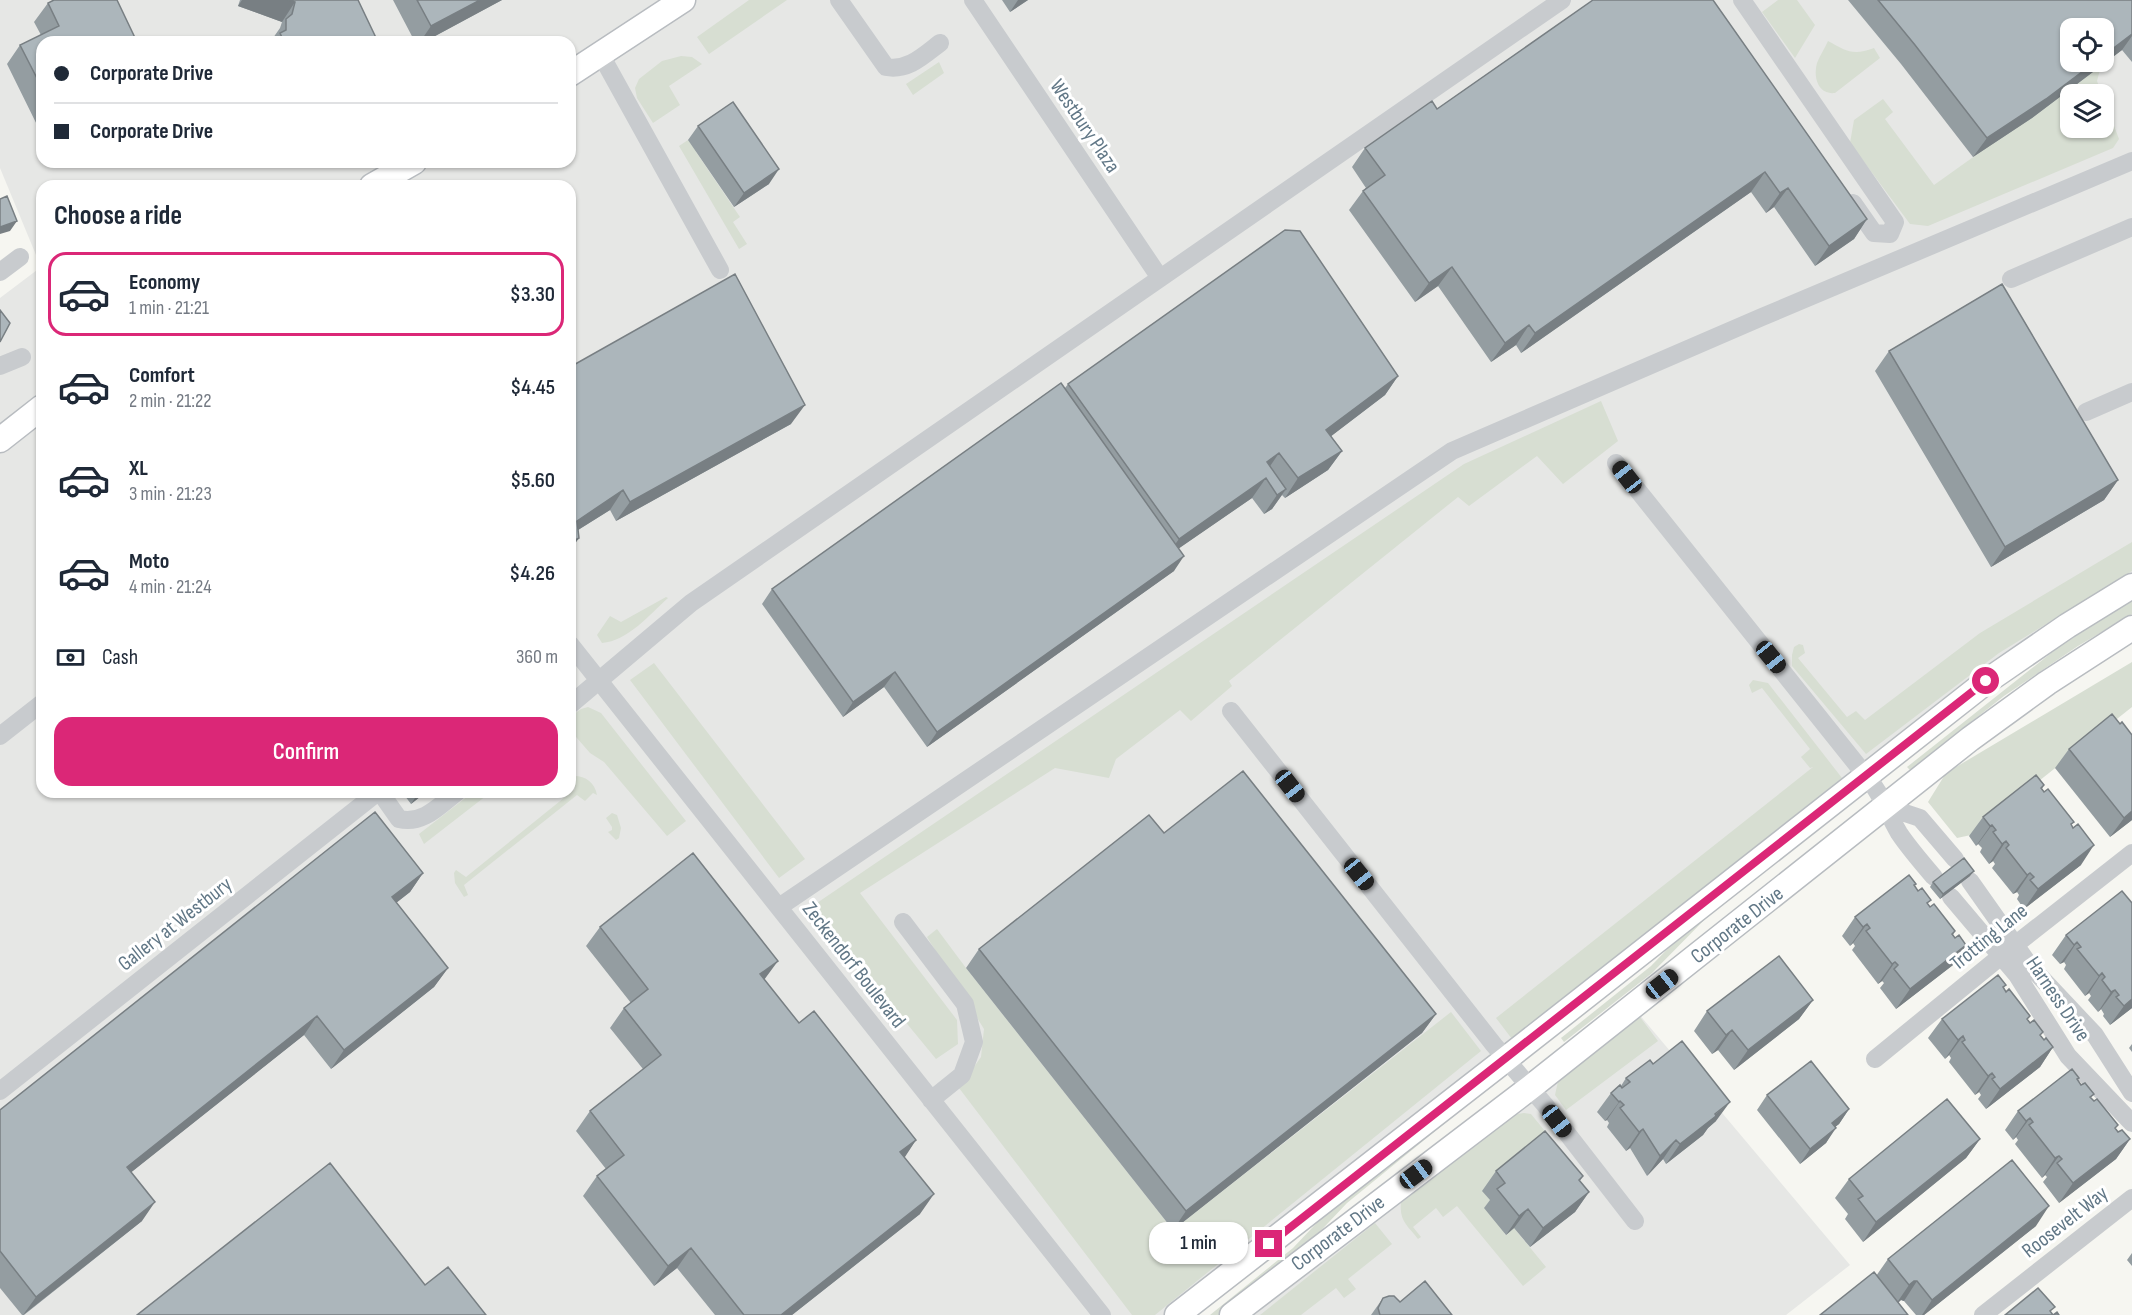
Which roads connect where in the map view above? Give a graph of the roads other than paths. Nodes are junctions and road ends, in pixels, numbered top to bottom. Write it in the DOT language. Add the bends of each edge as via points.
graph roads {
  1 [pos="682,0"];
  2 [pos="838,0"];
  3 [pos="972,0"];
  4 [pos="1562,0"];
  5 [pos="1742,0"];
  6 [pos="940,43"];
  7 [pos="601,55"];
  8 [pos="576,70"];
  9 [pos="2132,161"];
  10 [pos="404,168"];
  11 [pos="382,180"];
  12 [pos="1840,184"];
  13 [pos="2132,227"];
  14 [pos="1890,234"];
  15 [pos="1905,256"];
  16 [pos="20,257"];
  17 [pos="720,270"];
  18 [pos="0,272"];
  19 [pos="1160,278"];
  20 [pos="2011,279"];
  21 [pos="0,352"];
  22 [pos="22,357"];
  23 [pos="0,366"];
  24 [pos="2132,392"];
  25 [pos="36,412"];
  26 [pos="2086,412"];
  27 [pos="0,440"];
  28 [pos="1616,463"];
  29 [pos="2132,586"];
  30 [pos="2132,628"];
  31 [pos="576,651"];
  32 [pos="599,680"];
  33 [pos="576,700"];
  34 [pos="36,708"];
  35 [pos="1231,711"];
  36 [pos="0,736"];
  37 [pos="1866,776"];
  38 [pos="371,798"];
  39 [pos="383,798"];
  40 [pos="449,798"];
  41 [pos="1884,806"];
  42 [pos="2132,853"];
  43 [pos="1955,859"];
  44 [pos="1934,877"];
  45 [pos="779,908"];
  46 [pos="903,922"];
  47 [pos="2008,950"];
  48 [pos="1506,1059"];
  49 [pos="1875,1059"];
  50 [pos="1531,1087"];
  51 [pos="0,1091"];
  52 [pos="2132,1093"];
  53 [pos="931,1100"];
  54 [pos="2132,1123"];
  55 [pos="2132,1198"];
  56 [pos="1635,1221"];
  57 [pos="2025,1282"];
  58 [pos="2039,1298"];
  59 [pos="1102,1315"];
  60 [pos="1177,1315"];
  61 [pos="1232,1315"];
  62 [pos="1983,1315"];
  1 -- 7 [label="main road"];
  2 -- 6 [label="street" via="886,67 911,65"];
  3 -- 19 [label="street, Westbury Plaza"];
  4 -- 19 [label="street"];
  5 -- 14 [label="street" via="1894,222"];
  7 -- 8 [label="main road"];
  7 -- 17 [label="street"];
  9 -- 15 [label="street"];
  10 -- 11 [label="main road"];
  12 -- 14 [label="street" via="1874,233"];
  13 -- 20 [label="street"];
  14 -- 15 [label="street"];
  15 -- 45 [label="street" via="1452,451"];
  16 -- 18 [label="street"];
  19 -- 32 [label="street" via="691,603"];
  21 -- 23 [label="street"];
  22 -- 23 [label="street"];
  24 -- 26 [label="street"];
  25 -- 27 [label="main road"];
  28 -- 37 [label="street"];
  29 -- 37 [label="main road, Corporate Drive" via="1986,681"];
  30 -- 41 [label="main road, Corporate Drive" via="2021,701"];
  31 -- 32 [label="street, Zeckendorf Boulevard"];
  32 -- 33 [label="street"];
  32 -- 45 [label="street, Zeckendorf Boulevard"];
  34 -- 36 [label="street"];
  35 -- 48 [label="street"];
  37 -- 41 [label="street" via="1878,789"];
  37 -- 48 [label="main road, Corporate Drive"];
  38 -- 51 [label="street, Gallery at Westbury"];
  39 -- 40 [label="street" via="399,819 412,820 428,814"];
  41 -- 43 [label="street" via="1920,818"];
  41 -- 44 [label="street" via="1900,835"];
  41 -- 50 [label="main road, Corporate Drive"];
  42 -- 47 [label="street, Trotting Lane"];
  45 -- 53 [label="street, Zeckendorf Boulevard"];
  46 -- 53 [label="street" via="965,1004 974,1042 962,1075"];
  47 -- 47 [label="street, Harness Drive" via="1956,903 1975,888"];
  47 -- 49 [label="street, Trotting Lane"];
  47 -- 52 [label="street, Harness Drive" via="2030,966 2094,1035"];
  47 -- 54 [label="street, Harness Drive" via="2017,975 2068,1056"];
  48 -- 50 [label="street"];
  48 -- 60 [label="main road, Corporate Drive"];
  50 -- 56 [label="street"];
  50 -- 61 [label="main road, Corporate Drive"];
  53 -- 59 [label="street, Zeckendorf Boulevard"];
  55 -- 57 [label="street, Roosevelt Way"];
  57 -- 58 [label="street, Roosevelt Way"];
  57 -- 62 [label="street, Roosevelt Way"];
}
